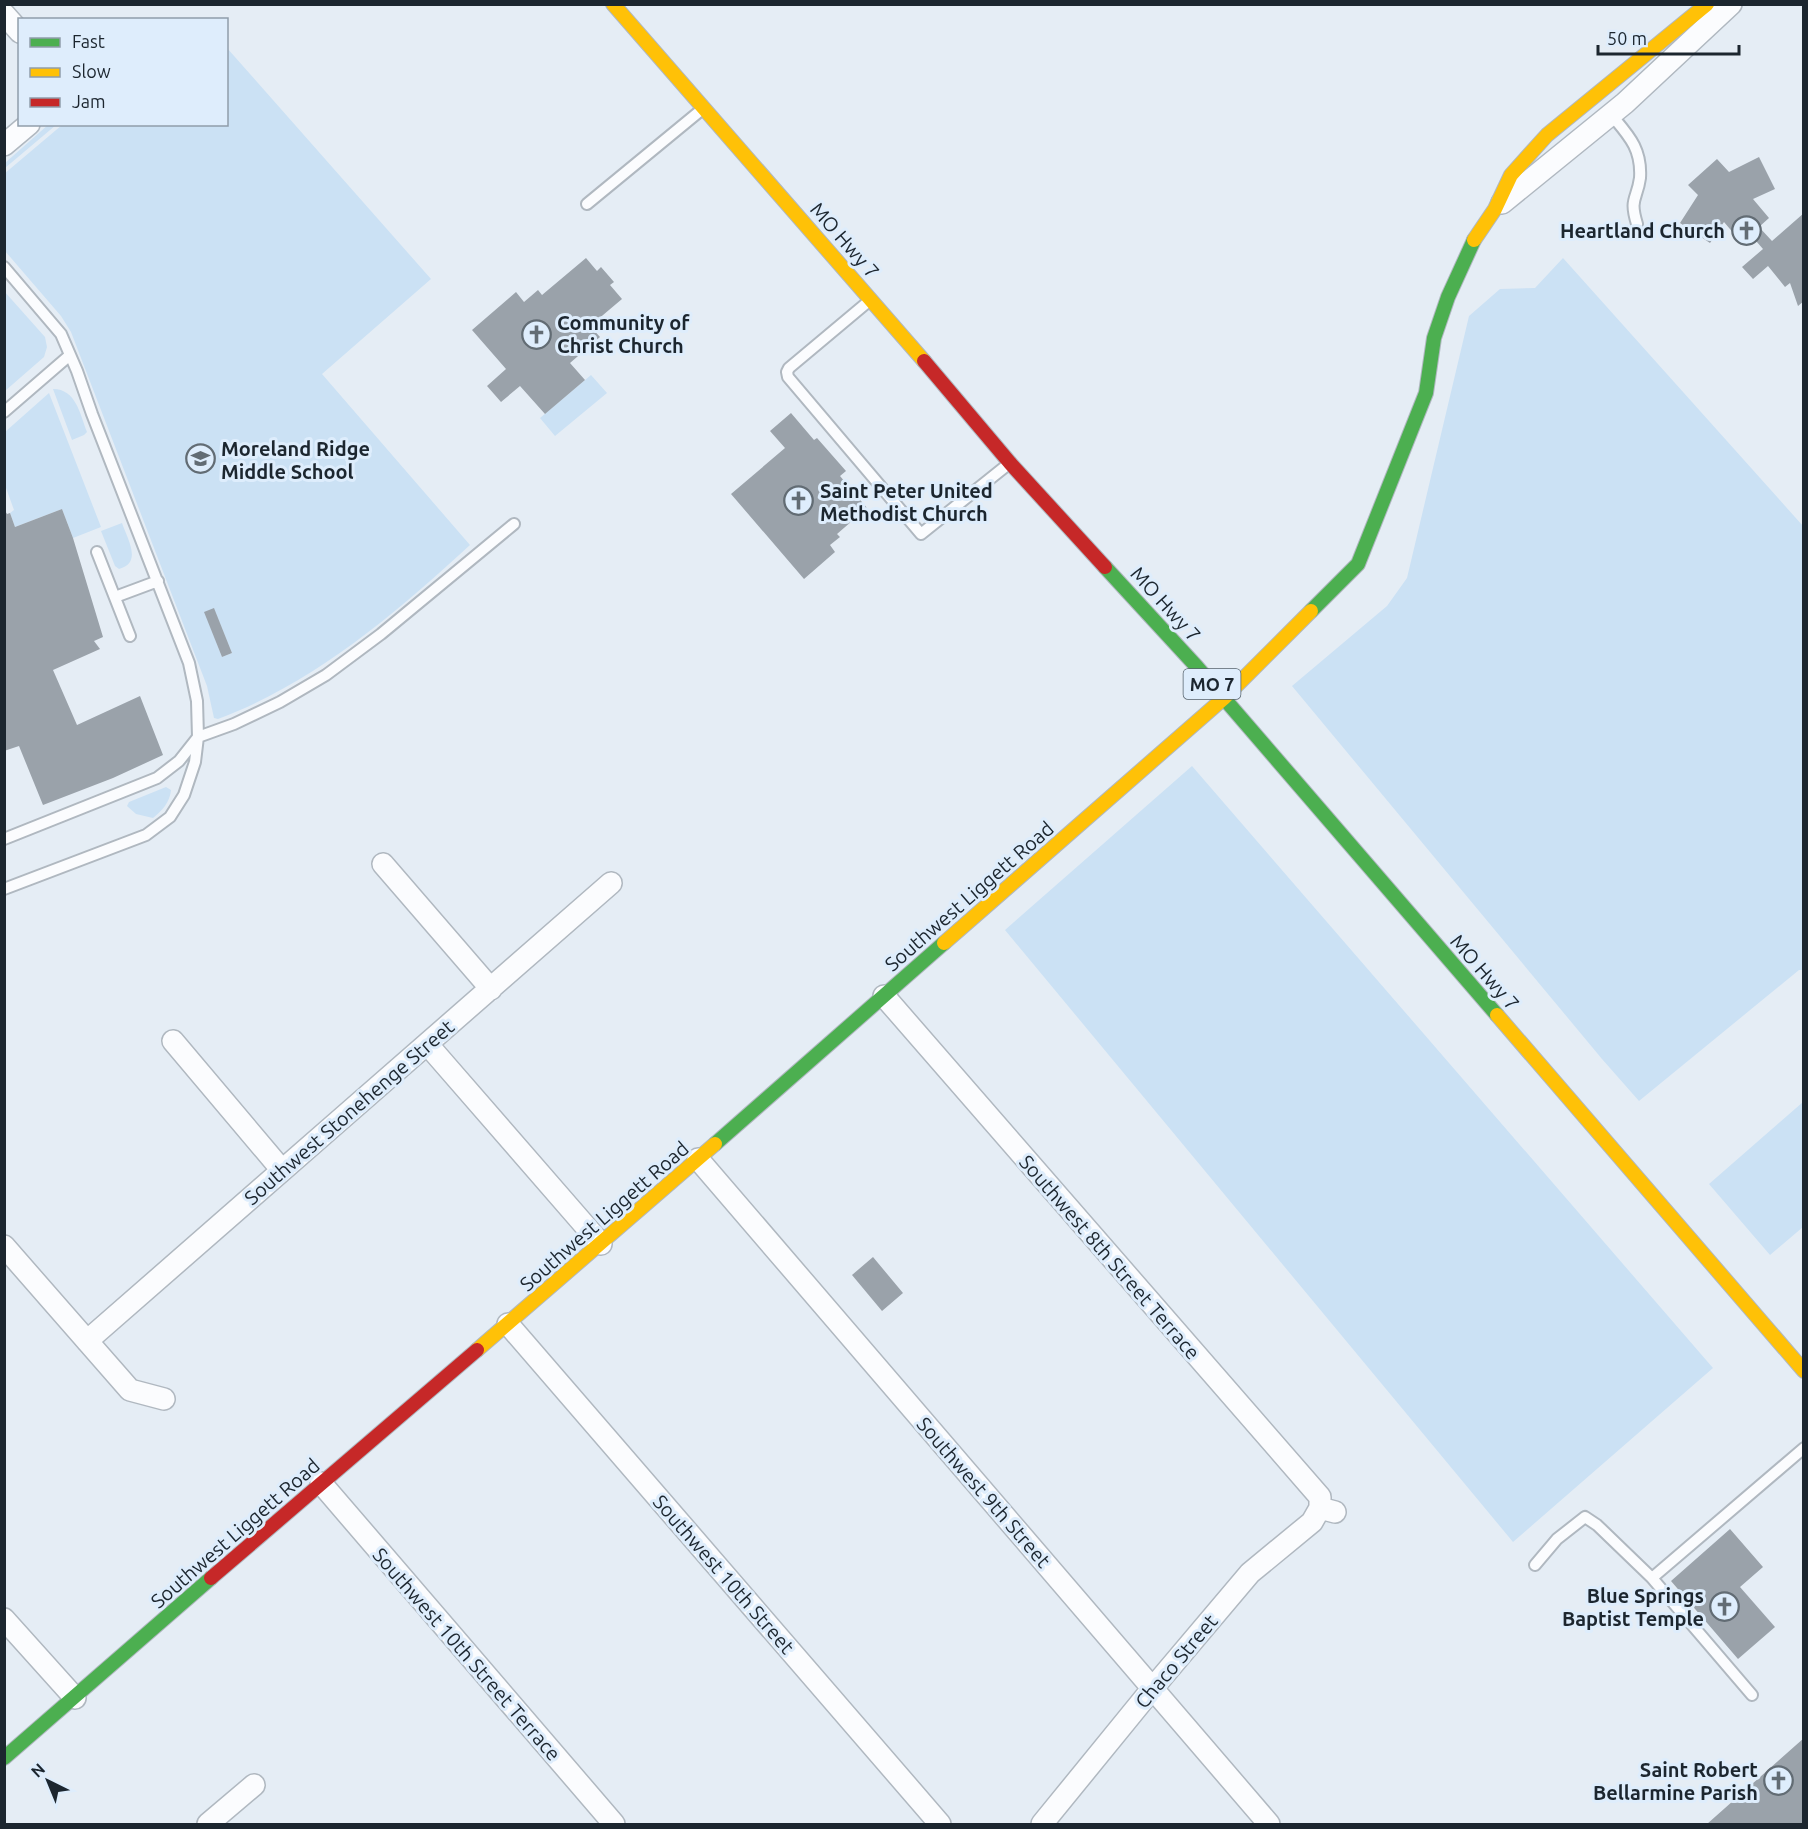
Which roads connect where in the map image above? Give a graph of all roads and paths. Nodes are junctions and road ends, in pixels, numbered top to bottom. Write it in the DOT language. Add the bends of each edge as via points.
graph roads {
  1 [pos="613,4"];
  2 [pos="1707,4"];
  3 [pos="1731,4"];
  4 [pos="4,14"];
  5 [pos="18,30"];
  6 [pos="1595,95"];
  7 [pos="704,108"];
  8 [pos="1611,114"];
  9 [pos="27,126"];
  10 [pos="4,145"];
  11 [pos="587,204"];
  12 [pos="1495,209"];
  13 [pos="1637,224"];
  14 [pos="4,267"];
  15 [pos="871,299"];
  16 [pos="70,355"];
  17 [pos="4,412"];
  18 [pos="1010,463"];
  19 [pos="514,524"];
  20 [pos="97,552"];
  21 [pos="158,581"];
  22 [pos="115,597"];
  23 [pos="130,636"];
  24 [pos="1224,698"];
  25 [pos="198,737"];
  26 [pos="4,839"];
  27 [pos="383,864"];
  28 [pos="611,883"];
  29 [pos="4,889"];
  30 [pos="491,989"];
  31 [pos="884,996"];
  32 [pos="173,1041"];
  33 [pos="428,1045"];
  34 [pos="698,1159"];
  35 [pos="281,1169"];
  36 [pos="601,1244"];
  37 [pos="4,1246"];
  38 [pos="508,1324"];
  39 [pos="87,1341"];
  40 [pos="1803,1371"];
  41 [pos="164,1399"];
  42 [pos="1803,1448"];
  43 [pos="321,1483"];
  44 [pos="1328,1510"];
  45 [pos="1535,1566"];
  46 [pos="1652,1578"];
  47 [pos="4,1618"];
  48 [pos="1152,1689"];
  49 [pos="1752,1695"];
  50 [pos="75,1698"];
  51 [pos="4,1758"];
  52 [pos="254,1785"];
  53 [pos="208,1824"];
  54 [pos="614,1824"];
  55 [pos="940,1824"];
  56 [pos="1042,1824"];
  57 [pos="1269,1824"];
  1 -- 7 [label="street, MO Hwy 7 / MO 7"];
  2 -- 6 [label="street, Southwest Liggett Road"];
  3 -- 8 [label="street"];
  4 -- 5 [label="street"];
  6 -- 8 [label="lane"];
  6 -- 12 [label="street, Southwest Liggett Road" via="1547,135 1511,175"];
  7 -- 11 [label="lane"];
  7 -- 15 [label="street, MO Hwy 7 / MO 7"];
  8 -- 12 [label="street"];
  8 -- 13 [label="lane" via="1639,152 1640,178 1632,207"];
  9 -- 10 [label="street"];
  12 -- 24 [label="street, Southwest Liggett Road" via="1469,249 1448,297 1434,338 1426,393 1358,564"];
  14 -- 16 [label="lane" via="61,334"];
  15 -- 18 [label="street, MO Hwy 7 / MO 7"];
  15 -- 18 [label="lane" via="787,372 788,377 921,534"];
  16 -- 17 [label="lane"];
  16 -- 21 [label="lane"];
  18 -- 24 [label="street, MO Hwy 7 / MO 7"];
  19 -- 25 [label="lane" via="326,675 280,702"];
  20 -- 22 [label="lane"];
  21 -- 22 [label="lane"];
  21 -- 25 [label="lane" via="189,663 197,700"];
  22 -- 23 [label="lane"];
  24 -- 31 [label="street, Southwest Liggett Road"];
  24 -- 40 [label="street, MO Hwy 7 / MO 7"];
  25 -- 26 [label="lane" via="179,761 157,777"];
  25 -- 29 [label="lane" via="184,795 170,817 146,835"];
  27 -- 30 [label="street"];
  28 -- 30 [label="street, Southwest Stonehenge Street"];
  30 -- 33 [label="street, Southwest Stonehenge Street"];
  31 -- 34 [label="street, Southwest Liggett Road"];
  31 -- 44 [label="street, Southwest 8th Street Terrace"];
  32 -- 35 [label="street"];
  33 -- 35 [label="street, Southwest Stonehenge Street"];
  33 -- 36 [label="street"];
  34 -- 36 [label="street, Southwest Liggett Road"];
  34 -- 48 [label="street, Southwest 9th Street"];
  35 -- 39 [label="street, Southwest Stonehenge Street"];
  36 -- 38 [label="street, Southwest Liggett Road"];
  37 -- 39 [label="street"];
  38 -- 43 [label="street, Southwest Liggett Road"];
  38 -- 55 [label="street, Southwest 10th Street"];
  39 -- 41 [label="street" via="130,1390"];
  42 -- 46 [label="lane"];
  43 -- 50 [label="street, Southwest Liggett Road"];
  43 -- 54 [label="street, Southwest 10th Street Terrace"];
  44 -- 48 [label="street, Chaco Street" via="1251,1574"];
  45 -- 46 [label="lane" via="1557,1539 1585,1517"];
  46 -- 49 [label="lane"];
  47 -- 50 [label="street"];
  48 -- 56 [label="street, Chaco Street"];
  48 -- 57 [label="street, Southwest 9th Street"];
  50 -- 51 [label="street, Southwest Liggett Road"];
  52 -- 53 [label="street"];
}
